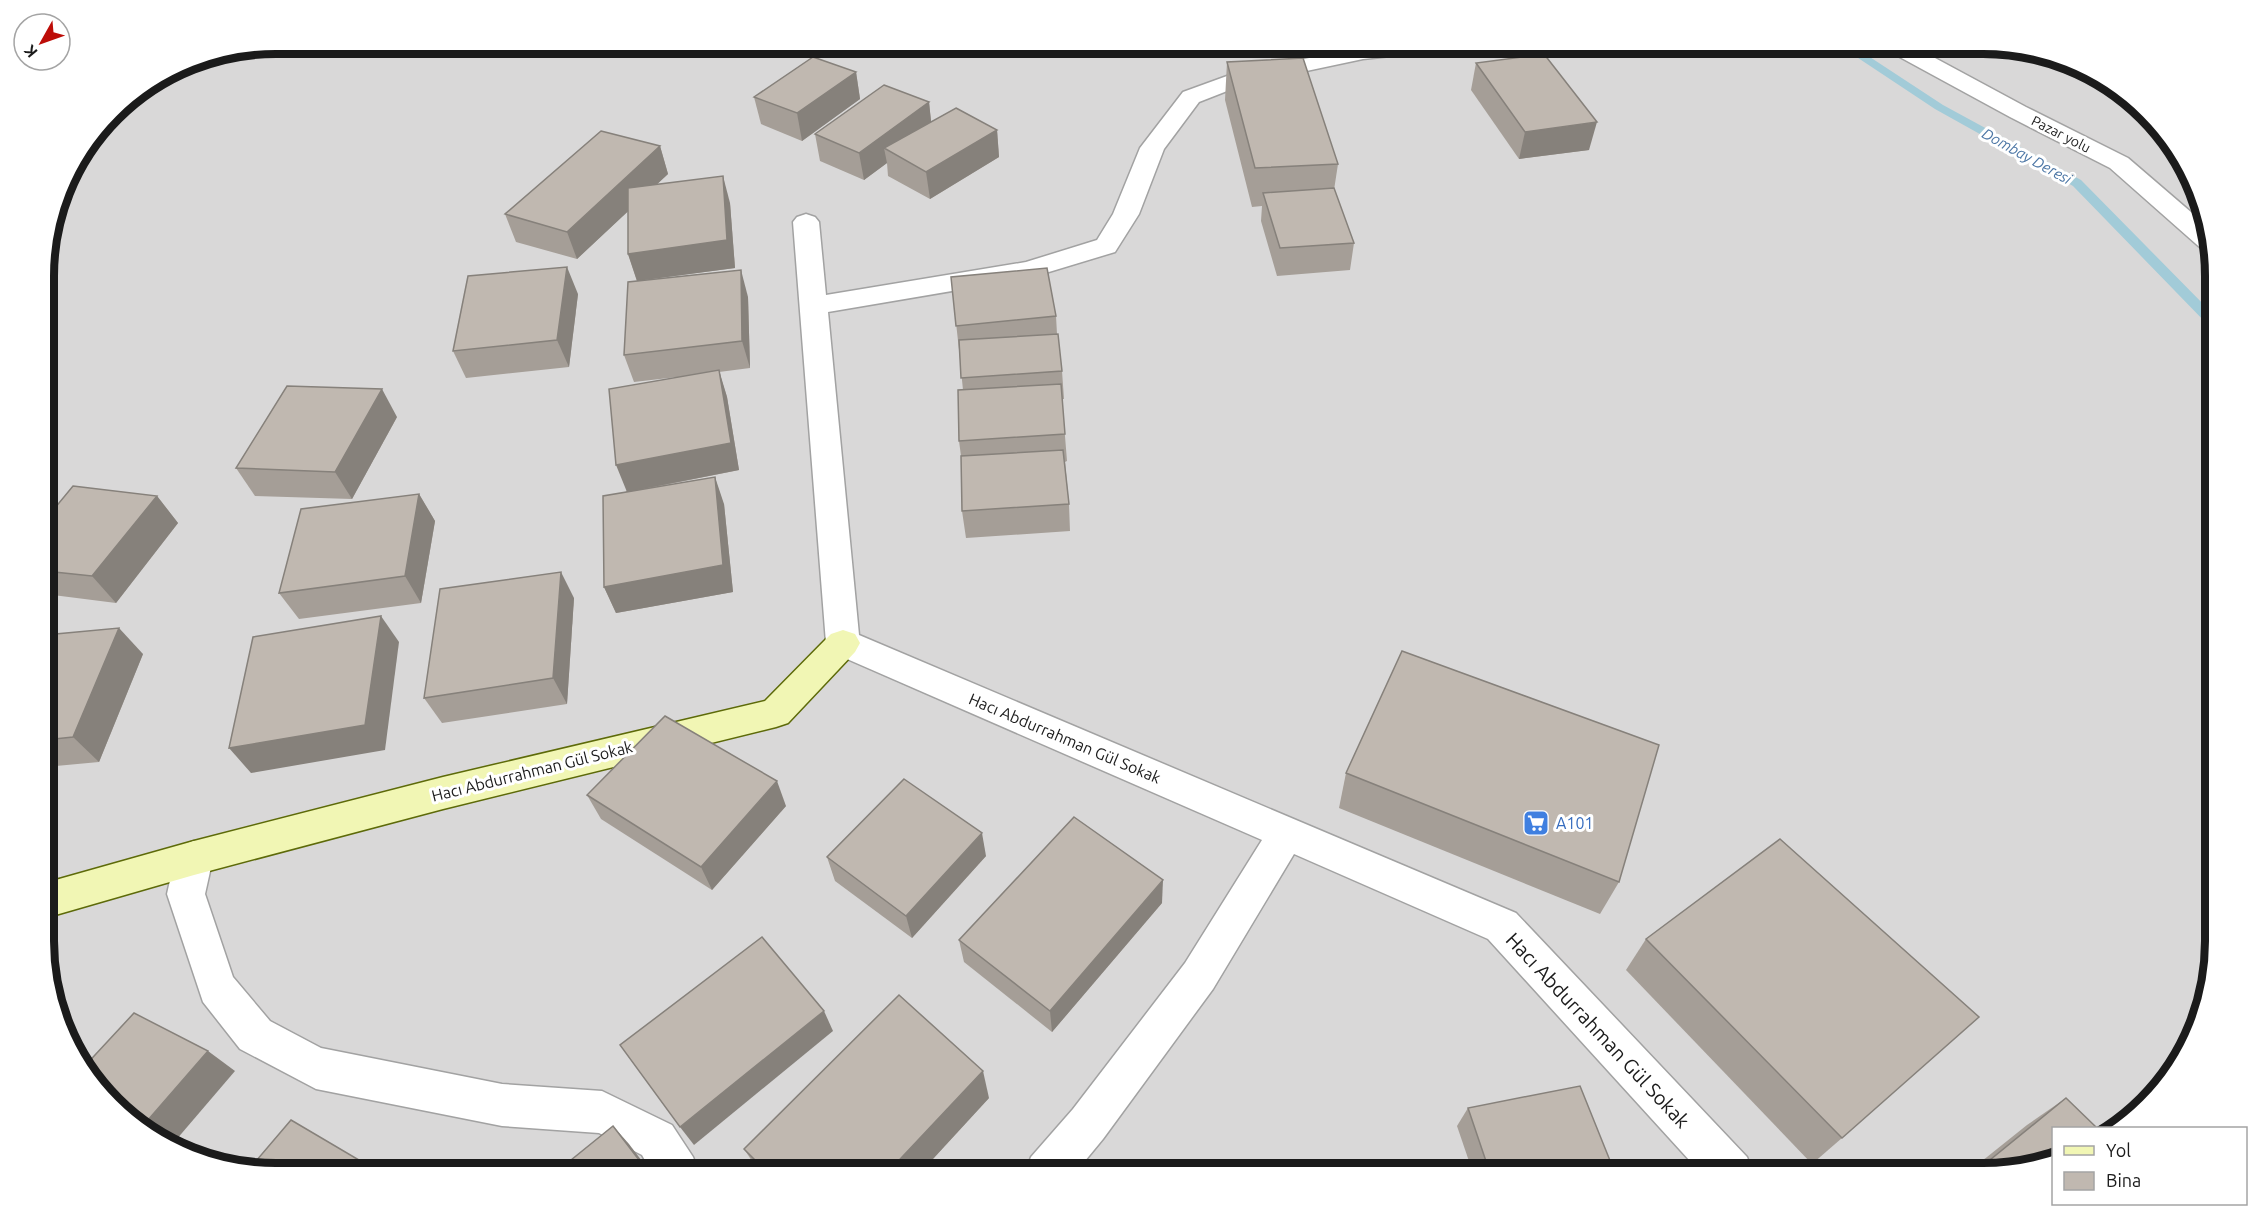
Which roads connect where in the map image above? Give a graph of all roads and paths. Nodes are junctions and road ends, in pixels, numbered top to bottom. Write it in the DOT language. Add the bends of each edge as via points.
graph roads {
  1 [pos="1354,54"];
  2 [pos="1911,54"];
  3 [pos="806,222"];
  4 [pos="2201,235"];
  5 [pos="813,306"];
  6 [pos="843,642"];
  7 [pos="1287,833"];
  8 [pos="194,858"];
  9 [pos="54,898"];
  10 [pos="671,1163"];
  11 [pos="1055,1163"];
  12 [pos="1722,1163"];
  1 -- 5 [label="street" via="1238,80 1191,97 1152,148 1126,214 1106,246 1029,270"];
  2 -- 4 [label="street, Pazar yolu" via="2120,163"];
  3 -- 5 [label="street"];
  5 -- 6 [label="street"];
  6 -- 7 [label="street, Hacı Abdurrahman Gül Sokak"];
  6 -- 8 [label="street, Hacı Abdurrahman Gül Sokak" via="776,712"];
  7 -- 11 [label="street" via="1199,976"];
  7 -- 12 [label="street, Hacı Abdurrahman Gül Sokak" via="1502,926"];
  8 -- 9 [label="street, Hacı Abdurrahman Gül Sokak"];
  8 -- 10 [label="street" via="186,894 217,988 255,1035 316,1068 502,1105 602,1112 657,1140"];
}
